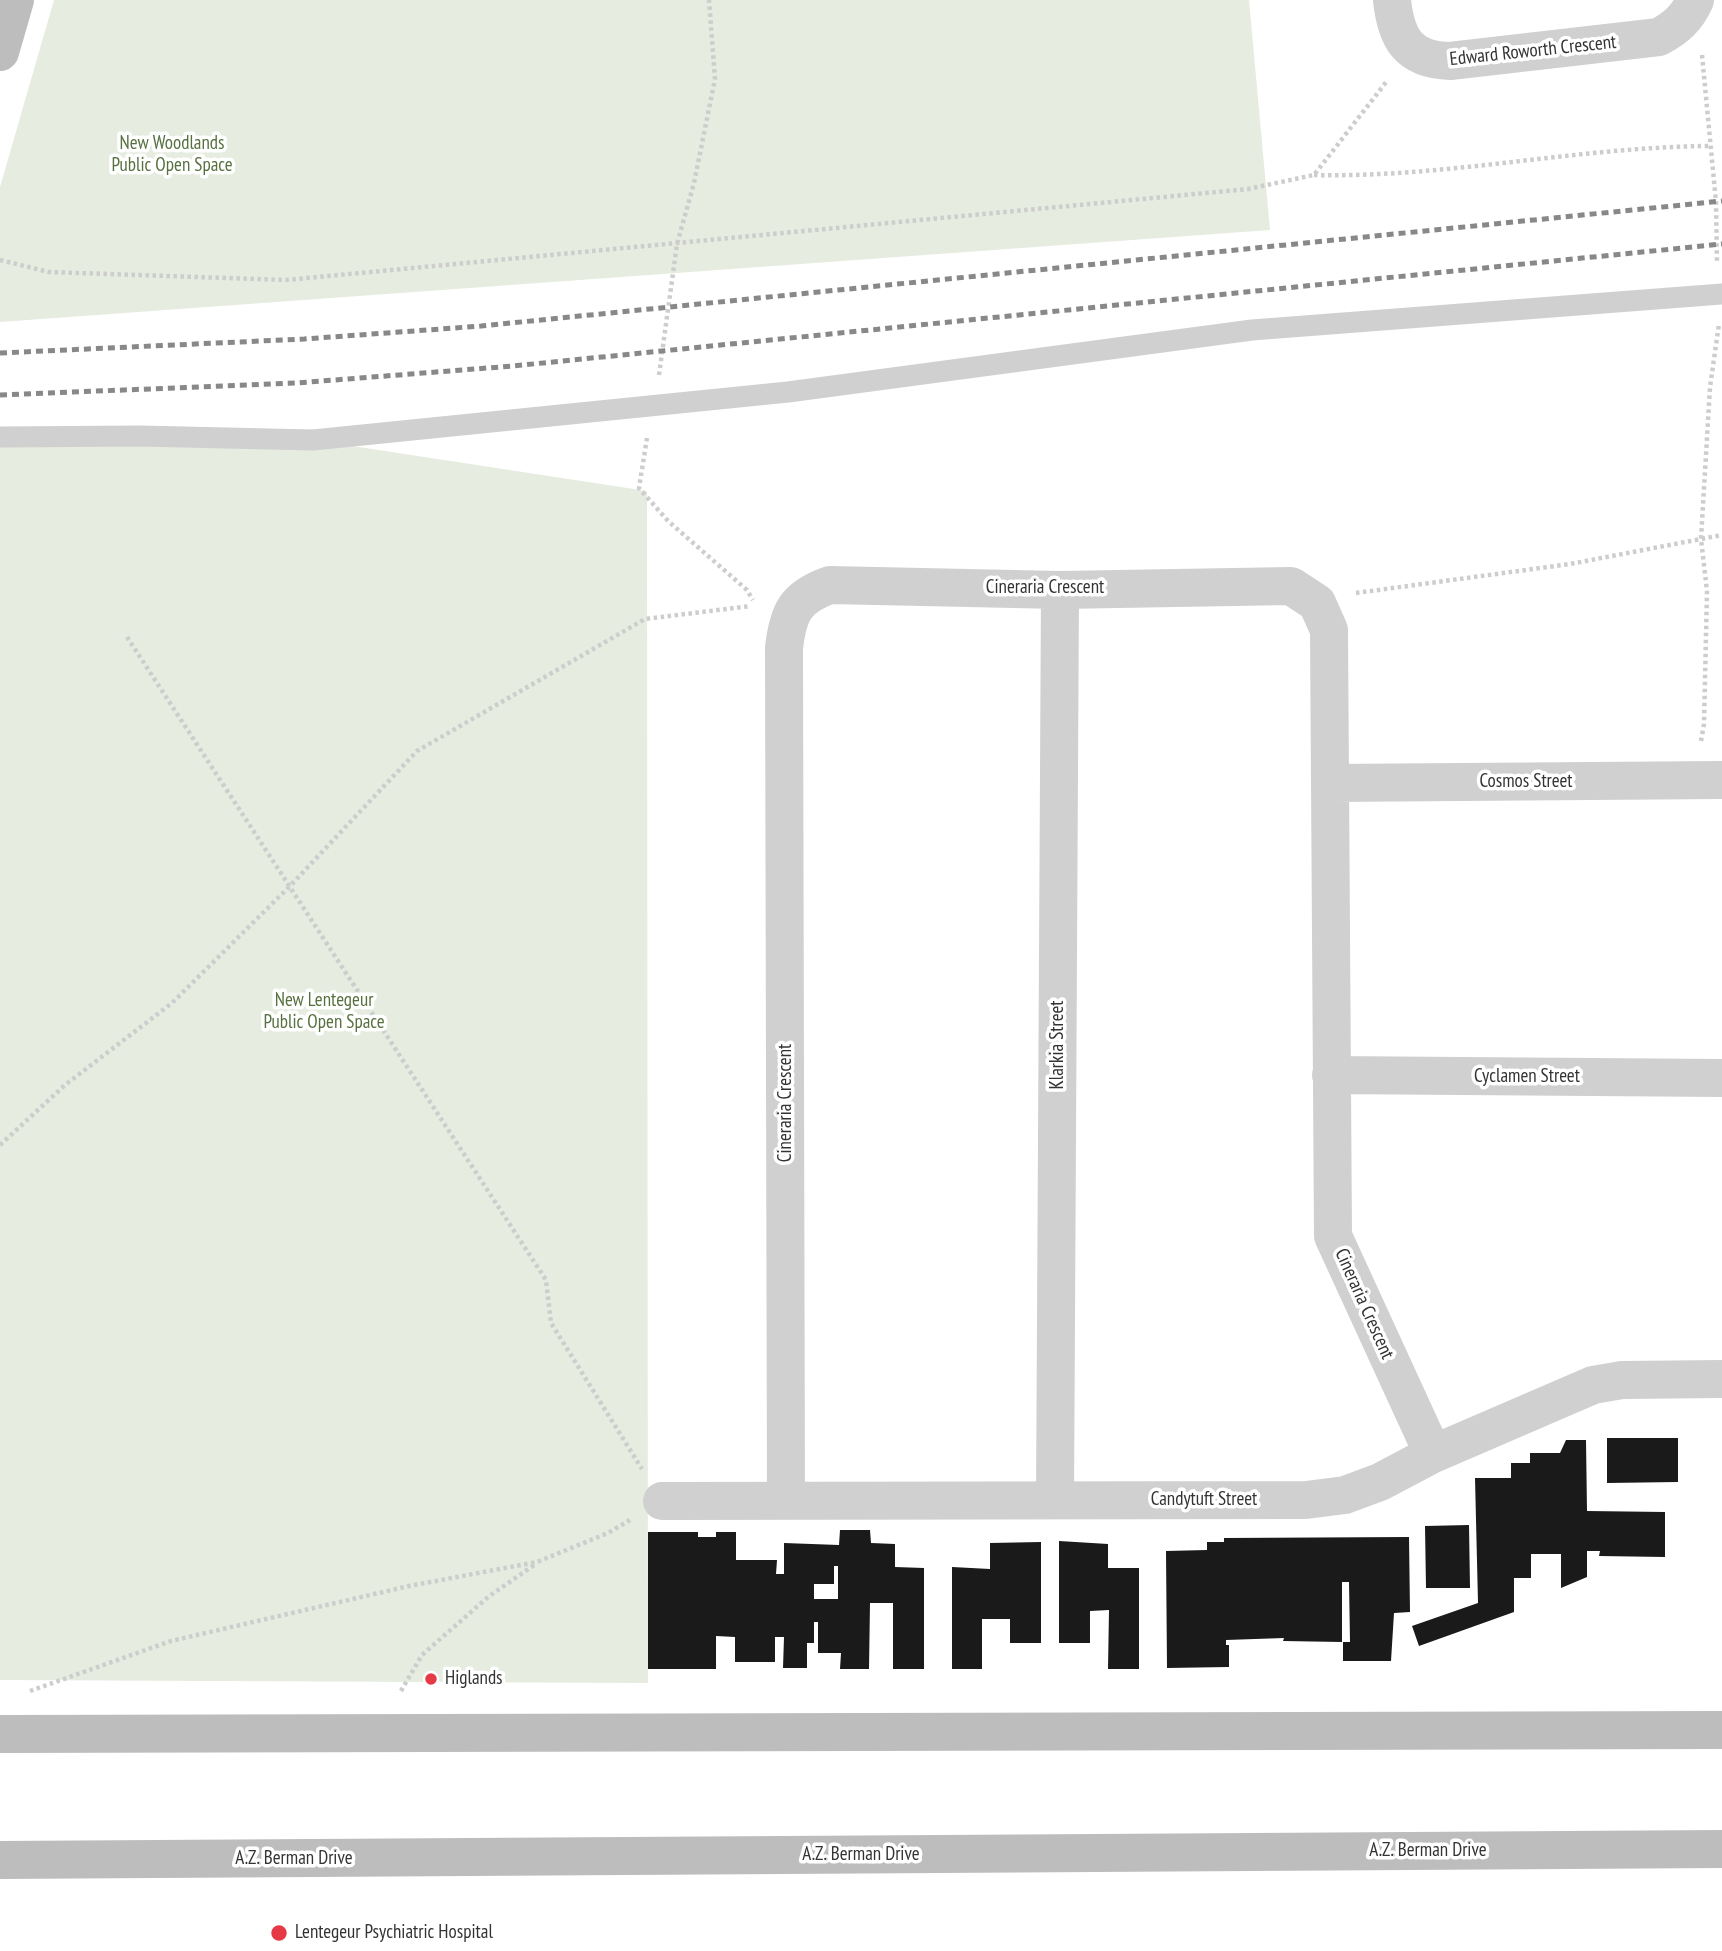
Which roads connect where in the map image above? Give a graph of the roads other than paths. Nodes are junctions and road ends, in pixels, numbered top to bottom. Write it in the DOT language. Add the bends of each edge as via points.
graph roads {
  1 [pos="15,0"];
  2 [pos="1392,0"];
  3 [pos="1692,7"];
  4 [pos="0,52"];
  5 [pos="1719,294"];
  6 [pos="0,437"];
  7 [pos="1060,590"];
  8 [pos="1711,766"];
  9 [pos="1330,783"];
  10 [pos="1331,1075"];
  11 [pos="1722,1078"];
  12 [pos="1722,1379"];
  13 [pos="1433,1454"];
  14 [pos="786,1500"];
  15 [pos="1055,1500"];
  16 [pos="662,1501"];
  17 [pos="1722,1730"];
  18 [pos="0,1734"];
  19 [pos="1722,1849"];
  20 [pos="0,1860"];
  1 -- 4 [label="main road"];
  2 -- 3 [label="street, Edward Roworth Crescent" via="1395,26 1410,49 1429,59 1450,61 1659,37 1676,28"];
  5 -- 6 [label="lane" via="1252,330 788,392 313,440"];
  7 -- 9 [label="street, Cineraria Crescent" via="1291,586 1317,603 1329,631"];
  7 -- 14 [label="street, Cineraria Crescent" via="830,585 801,600 787,621"];
  7 -- 15 [label="street, Klarkia Street"];
  8 -- 9 [label="street, Cosmos Street"];
  9 -- 10 [label="street, Cineraria Crescent"];
  10 -- 11 [label="street, Cyclamen Street"];
  10 -- 13 [label="street, Cineraria Crescent" via="1333,1236"];
  12 -- 13 [label="street, Candytuft Street" via="1622,1380 1593,1385"];
  13 -- 15 [label="street, Candytuft Street" via="1345,1495 1306,1500"];
  14 -- 15 [label="street, Candytuft Street"];
  14 -- 16 [label="street, Candytuft Street"];
  17 -- 18 [label="main road"];
  19 -- 20 [label="main road, A.Z. Berman Drive"];
}
